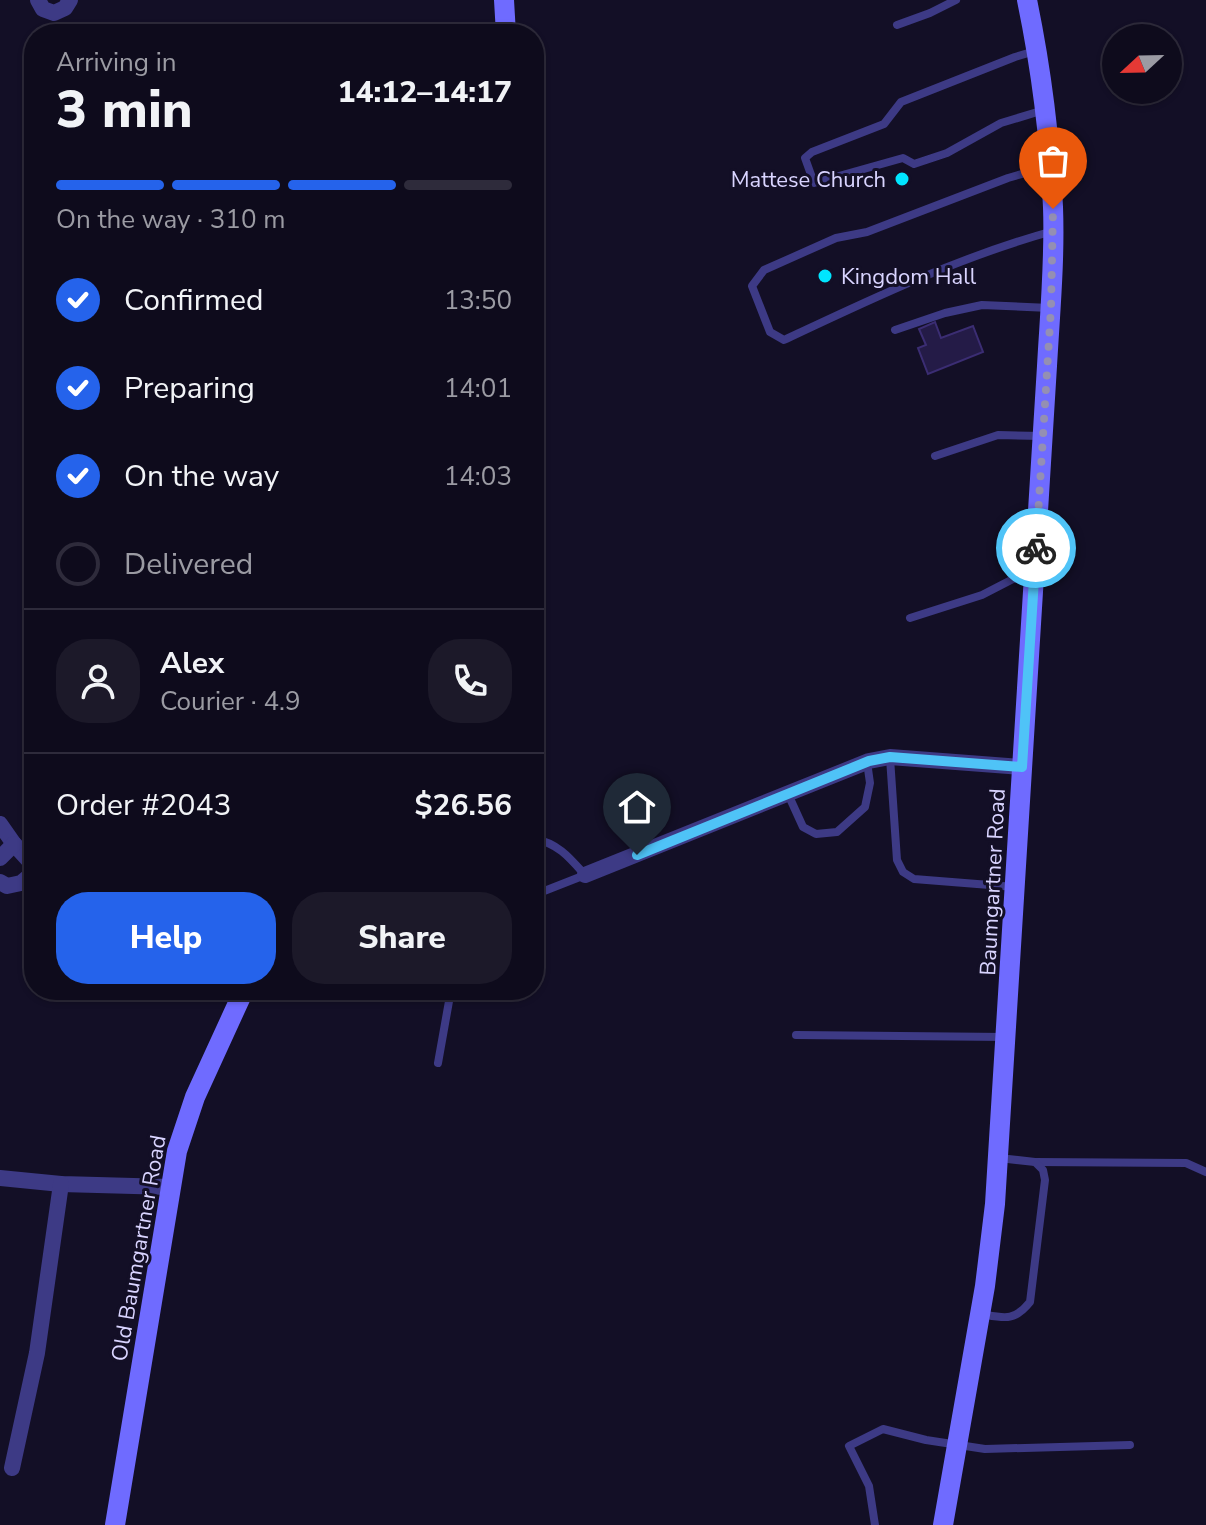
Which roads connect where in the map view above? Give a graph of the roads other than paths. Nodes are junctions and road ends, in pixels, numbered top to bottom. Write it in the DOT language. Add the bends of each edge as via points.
graph roads {
  1 [pos="38,0"];
  2 [pos="70,0"];
  3 [pos="504,0"];
  4 [pos="956,0"];
  5 [pos="1027,0"];
  6 [pos="505,24"];
  7 [pos="897,25"];
  8 [pos="1036,51"];
  9 [pos="1045,109"];
  10 [pos="1051,166"];
  11 [pos="1053,231"];
  12 [pos="1051,308"];
  13 [pos="895,330"];
  14 [pos="1043,436"];
  15 [pos="935,456"];
  16 [pos="1034,576"];
  17 [pos="910,618"];
  18 [pos="890,757"];
  19 [pos="867,762"];
  20 [pos="1022,767"];
  21 [pos="788,794"];
  22 [pos="0,824"];
  23 [pos="544,841"];
  24 [pos="14,844"];
  25 [pos="24,855"];
  26 [pos="0,858"];
  27 [pos="585,875"];
  28 [pos="24,880"];
  29 [pos="0,882"];
  30 [pos="1016,887"];
  31 [pos="544,891"];
  32 [pos="239,1000"];
  33 [pos="449,1000"];
  34 [pos="796,1035"];
  35 [pos="1007,1037"];
  36 [pos="438,1063"];
  37 [pos="999,1158"];
  38 [pos="1035,1162"];
  39 [pos="1206,1172"];
  40 [pos="0,1178"];
  41 [pos="61,1184"];
  42 [pos="170,1187"];
  43 [pos="980,1314"];
  44 [pos="957,1445"];
  45 [pos="1130,1445"];
  46 [pos="12,1468"];
  47 [pos="115,1525"];
  48 [pos="875,1525"];
  49 [pos="943,1525"];
  1 -- 2 [label="street" via="54,13"];
  3 -- 6 [label="main road"];
  4 -- 7 [label="lane"];
  5 -- 8 [label="main road, Baumgartner Road"];
  8 -- 9 [label="main road, Baumgartner Road"];
  8 -- 9 [label="lane" via="901,102 884,124 805,158 814,183 903,158 914,164 947,153 1001,123"];
  9 -- 10 [label="main road, Baumgartner Road"];
  10 -- 11 [label="main road, Baumgartner Road"];
  10 -- 11 [label="lane" via="867,232 836,238 764,270 752,286 770,332 784,340 890,290"];
  11 -- 12 [label="main road, Baumgartner Road"];
  12 -- 13 [label="lane" via="982,305"];
  12 -- 14 [label="main road, Baumgartner Road"];
  14 -- 15 [label="lane" via="998,435"];
  14 -- 16 [label="main road, Baumgartner Road"];
  16 -- 17 [label="lane"];
  16 -- 20 [label="main road, Baumgartner Road"];
  18 -- 19 [label="street"];
  18 -- 20 [label="street"];
  18 -- 30 [label="lane" via="897,860 903,872 914,879"];
  19 -- 21 [label="street"];
  19 -- 21 [label="lane" via="865,807 837,832 816,834 803,827"];
  20 -- 30 [label="main road, Baumgartner Road"];
  21 -- 27 [label="street"];
  22 -- 24 [label="street"];
  23 -- 27 [label="lane" via="565,852"];
  24 -- 25 [label="street"];
  24 -- 26 [label="street"];
  27 -- 31 [label="lane"];
  28 -- 29 [label="street" via="7,886"];
  30 -- 35 [label="main road, Baumgartner Road"];
  32 -- 42 [label="main road, Old Baumgartner Road" via="195,1097"];
  33 -- 36 [label="lane"];
  34 -- 35 [label="lane"];
  35 -- 37 [label="main road, Baumgartner Road"];
  37 -- 38 [label="lane"];
  37 -- 43 [label="main road, Baumgartner Road"];
  38 -- 39 [label="lane" via="1186,1163"];
  38 -- 43 [label="lane" via="1045,1180 1030,1302 1013,1317"];
  40 -- 41 [label="street"];
  41 -- 42 [label="street"];
  41 -- 46 [label="street" via="37,1353"];
  42 -- 47 [label="main road, Old Baumgartner Road"];
  43 -- 44 [label="main road, Baumgartner Road"];
  44 -- 45 [label="lane"];
  44 -- 48 [label="lane" via="883,1429 849,1446 869,1486"];
  44 -- 49 [label="main road, Baumgartner Road"];
}
